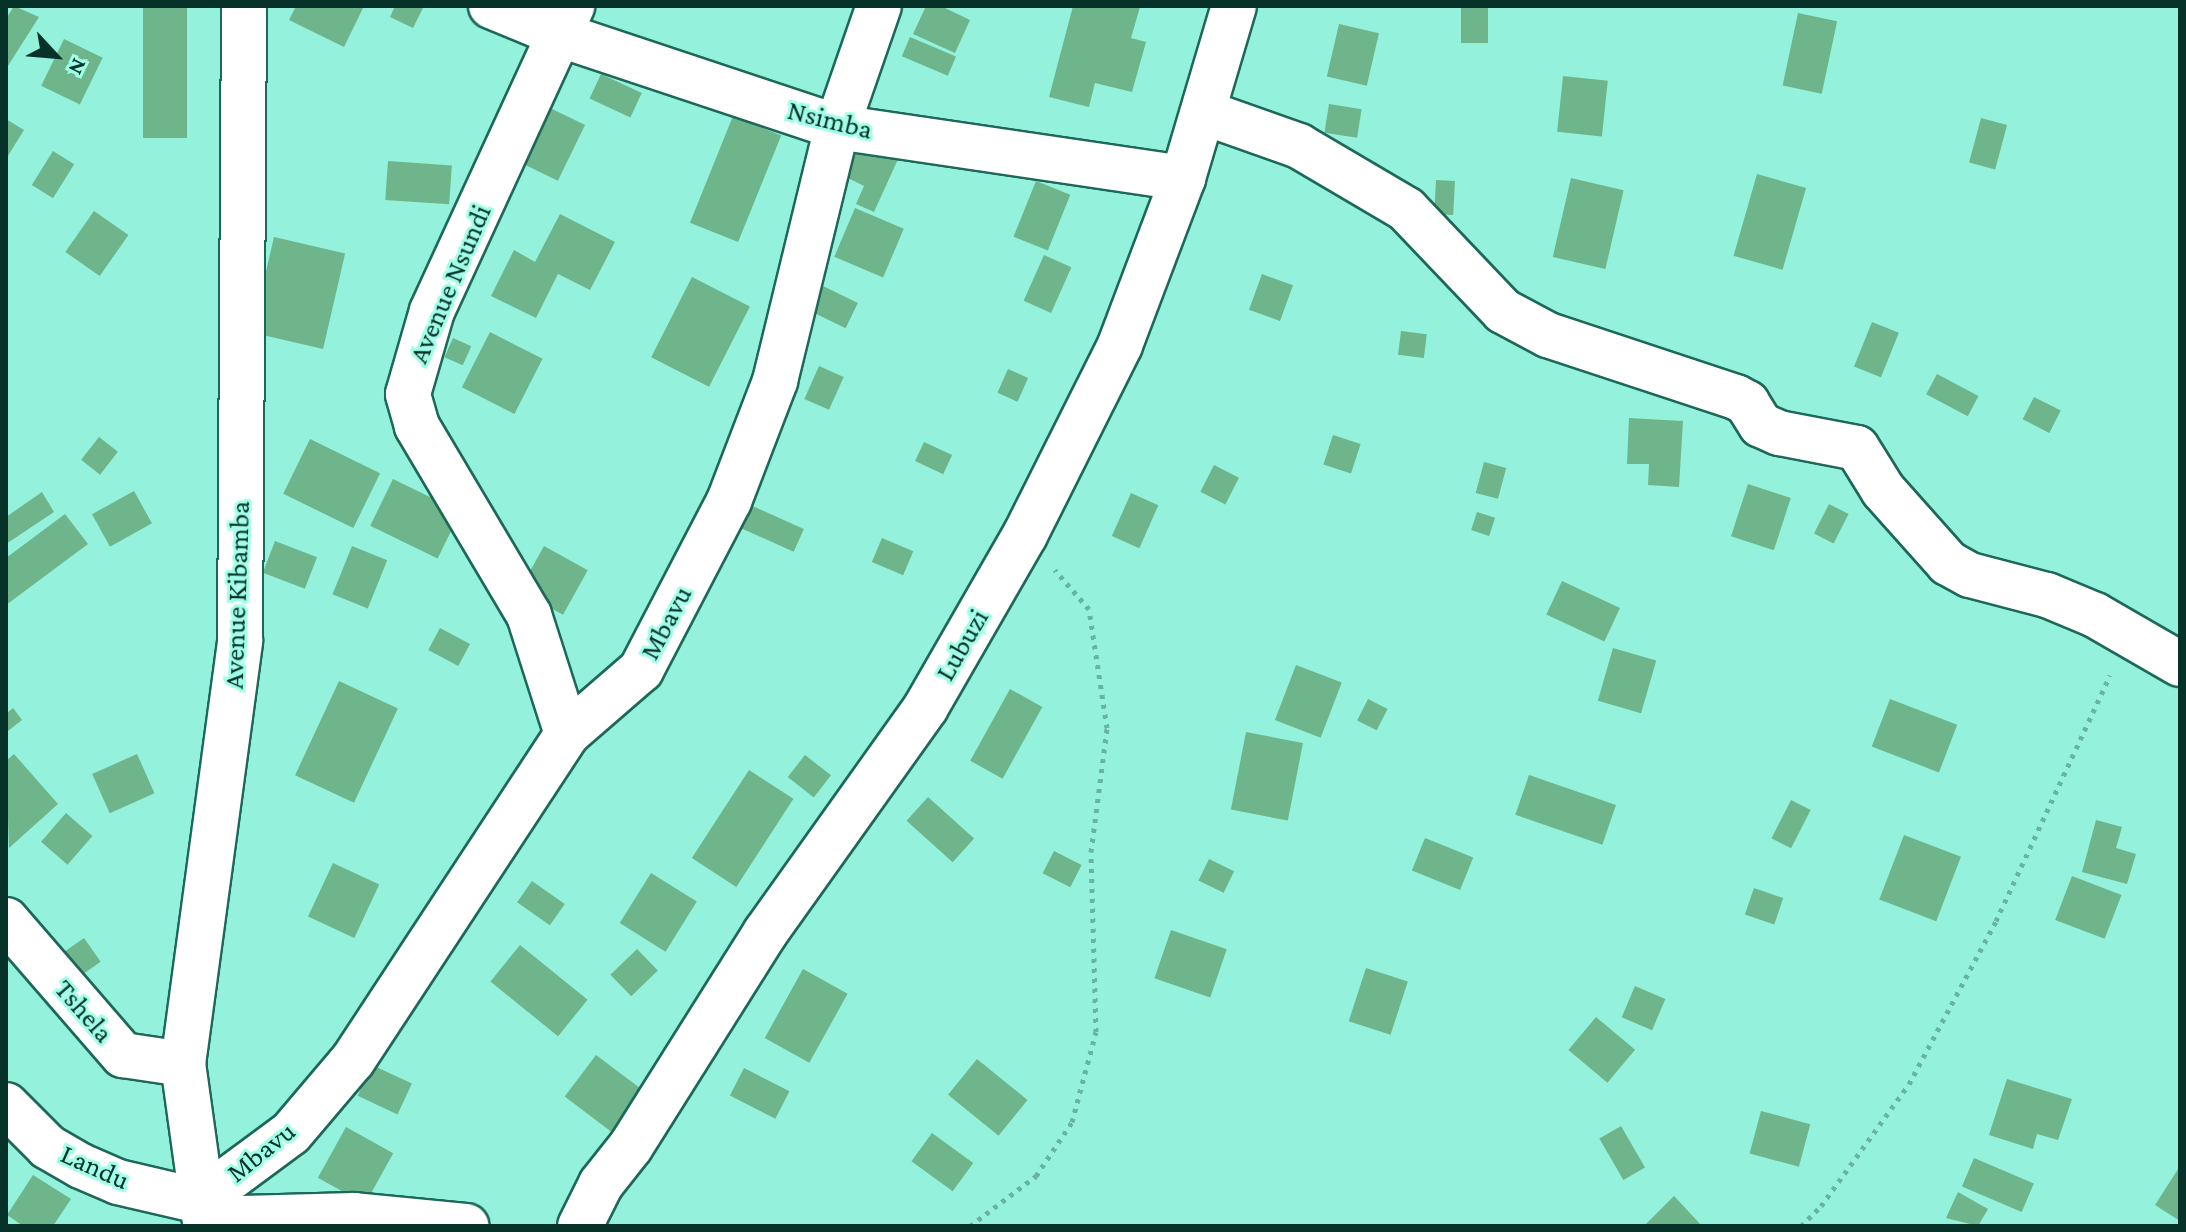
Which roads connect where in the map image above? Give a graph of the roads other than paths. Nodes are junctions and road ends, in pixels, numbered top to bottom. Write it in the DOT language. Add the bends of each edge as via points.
graph roads {
  1 [pos="244,6"];
  2 [pos="491,6"];
  3 [pos="879,6"];
  4 [pos="1234,6"];
  5 [pos="566,20"];
  6 [pos="1203,112"];
  7 [pos="837,127"];
  8 [pos="1183,178"];
  9 [pos="2180,664"];
  10 [pos="567,734"];
  11 [pos="6,920"];
  12 [pos="183,1064"];
  13 [pos="6,1105"];
  14 [pos="203,1215"];
  15 [pos="466,1226"];
  16 [pos="580,1226"];
  1 -- 12 [label="street, Avenue Kibamba" via="240,641"];
  2 -- 5 [label="street, Nsimba"];
  3 -- 7 [label="street, Mbavu"];
  4 -- 6 [label="street, Lubuzi"];
  5 -- 7 [label="street, Nsimba"];
  5 -- 10 [label="street, Avenue Nsundi" via="432,311 408,394 417,426 529,615"];
  6 -- 8 [label="street, Lubuzi"];
  6 -- 9 [label="street" via="1299,146 1406,209 1503,311 1548,335 1736,397 1747,403 1761,425 1779,433 1857,448 1928,544 1959,569 2047,595 2130,632"];
  7 -- 8 [label="street, Nsimba"];
  7 -- 10 [label="street, Mbavu" via="775,381 729,501 641,670"];
  8 -- 16 [label="street, Lubuzi" via="1120,345 1025,535 926,707 765,933 631,1146 601,1184"];
  10 -- 14 [label="street, Mbavu" via="353,1060 291,1133"];
  11 -- 12 [label="street, Tshela" via="123,1055"];
  12 -- 14 [label="street, Avenue Kibamba"];
  13 -- 14 [label="street, Landu" via="48,1147 81,1166"];
  14 -- 15 [label="street" via="354,1215"];
}
